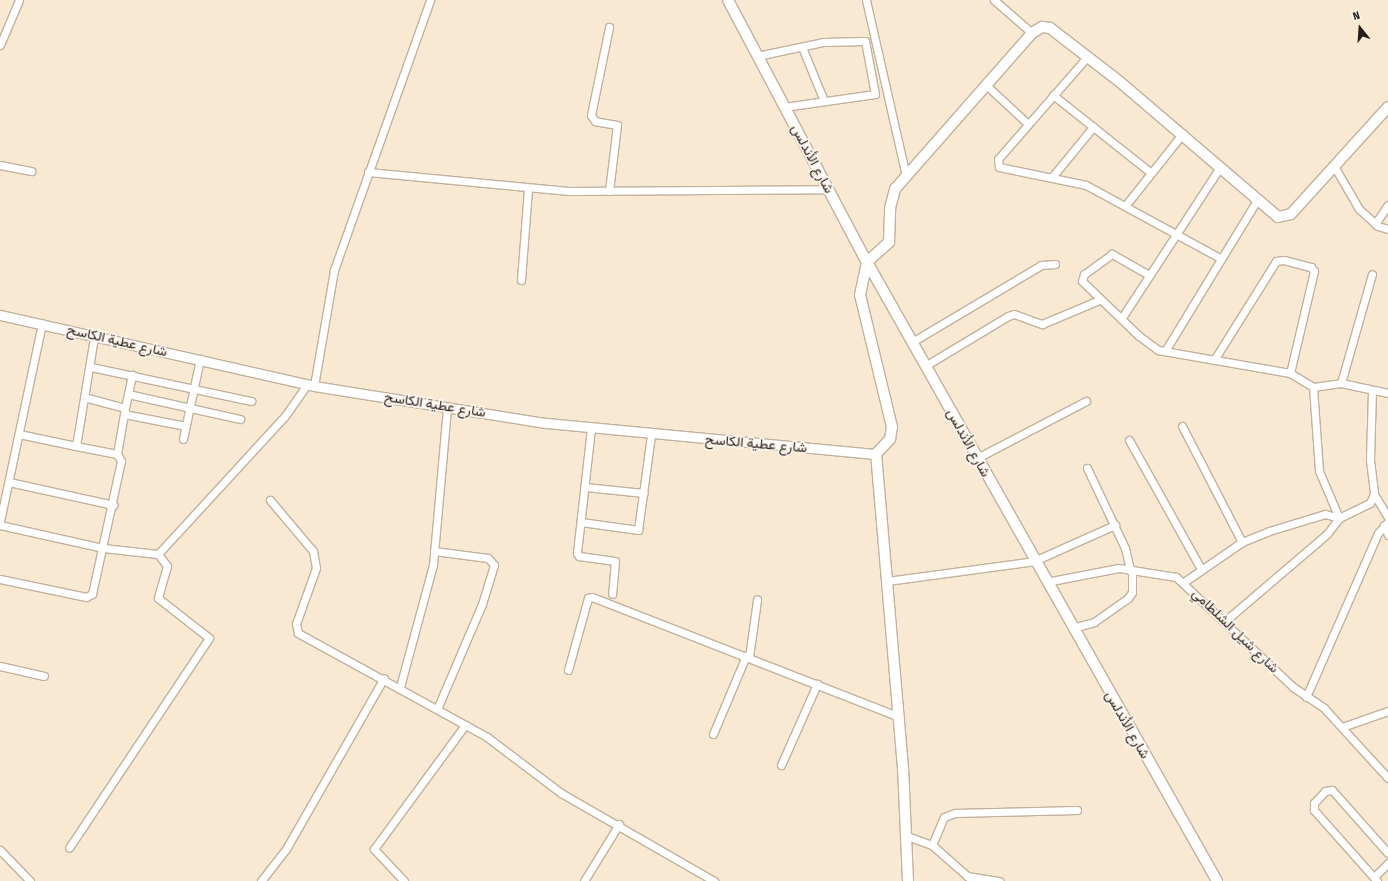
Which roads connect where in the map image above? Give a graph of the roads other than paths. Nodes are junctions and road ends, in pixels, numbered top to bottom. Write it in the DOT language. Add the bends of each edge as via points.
graph roads {
  1 [pos="19,0"];
  2 [pos="430,0"];
  3 [pos="728,0"];
  4 [pos="866,0"];
  5 [pos="994,0"];
  6 [pos="609,27"];
  7 [pos="1032,33"];
  8 [pos="0,44"];
  9 [pos="802,47"];
  10 [pos="757,56"];
  11 [pos="1087,57"];
  12 [pos="986,85"];
  13 [pos="1053,95"];
  14 [pos="824,101"];
  15 [pos="784,107"];
  16 [pos="1388,107"];
  17 [pos="1028,124"];
  18 [pos="1093,126"];
  19 [pos="1183,133"];
  20 [pos="0,165"];
  21 [pos="1334,166"];
  22 [pos="1220,167"];
  23 [pos="31,171"];
  24 [pos="368,172"];
  25 [pos="1151,173"];
  26 [pos="906,176"];
  27 [pos="1052,177"];
  28 [pos="528,188"];
  29 [pos="827,189"];
  30 [pos="608,191"];
  31 [pos="1257,200"];
  32 [pos="1388,205"];
  33 [pos="1125,206"];
  34 [pos="1375,224"];
  35 [pos="1388,229"];
  36 [pos="1176,233"];
  37 [pos="1220,258"];
  38 [pos="867,262"];
  39 [pos="1055,264"];
  40 [pos="1372,274"];
  41 [pos="1149,275"];
  42 [pos="521,280"];
  43 [pos="1099,300"];
  44 [pos="0,315"];
  45 [pos="1121,319"];
  46 [pos="42,323"];
  47 [pos="94,337"];
  48 [pos="912,342"];
  49 [pos="1165,351"];
  50 [pos="200,359"];
  51 [pos="1214,360"];
  52 [pos="925,366"];
  53 [pos="91,368"];
  54 [pos="1290,373"];
  55 [pos="132,375"];
  56 [pos="1341,383"];
  57 [pos="311,385"];
  58 [pos="195,387"];
  59 [pos="1313,387"];
  60 [pos="1372,391"];
  61 [pos="1388,393"];
  62 [pos="128,394"];
  63 [pos="84,397"];
  64 [pos="251,401"];
  65 [pos="1086,401"];
  66 [pos="447,407"];
  67 [pos="190,408"];
  68 [pos="124,411"];
  69 [pos="240,419"];
  70 [pos="186,426"];
  71 [pos="1182,426"];
  72 [pos="591,428"];
  73 [pos="19,434"];
  74 [pos="652,434"];
  75 [pos="183,439"];
  76 [pos="1129,440"];
  77 [pos="76,446"];
  78 [pos="117,454"];
  79 [pos="876,454"];
  80 [pos="977,458"];
  81 [pos="1087,468"];
  82 [pos="8,482"];
  83 [pos="585,487"];
  84 [pos="644,493"];
  85 [pos="1374,494"];
  86 [pos="270,500"];
  87 [pos="114,505"];
  88 [pos="1339,518"];
  89 [pos="1388,518"];
  90 [pos="0,521"];
  91 [pos="581,522"];
  92 [pos="1386,524"];
  93 [pos="0,525"];
  94 [pos="1115,525"];
  95 [pos="1388,535"];
  96 [pos="1242,542"];
  97 [pos="103,548"];
  98 [pos="434,551"];
  99 [pos="158,554"];
  100 [pos="1034,561"];
  101 [pos="1201,569"];
  102 [pos="1131,570"];
  103 [pos="0,579"];
  104 [pos="887,580"];
  105 [pos="1046,582"];
  106 [pos="1184,582"];
  107 [pos="612,594"];
  108 [pos="757,600"];
  109 [pos="1225,622"];
  110 [pos="1072,628"];
  111 [pos="747,657"];
  112 [pos="0,666"];
  113 [pos="568,670"];
  114 [pos="44,676"];
  115 [pos="384,678"];
  116 [pos="817,684"];
  117 [pos="400,687"];
  118 [pos="1306,697"];
  119 [pos="437,709"];
  120 [pos="1388,711"];
  121 [pos="899,717"];
  122 [pos="465,725"];
  123 [pos="1342,727"];
  124 [pos="713,734"];
  125 [pos="781,765"];
  126 [pos="1388,778"];
  127 [pos="1076,810"];
  128 [pos="619,824"];
  129 [pos="907,836"];
  130 [pos="932,844"];
  131 [pos="69,848"];
  132 [pos="0,850"];
  133 [pos="1388,853"];
  134 [pos="1388,863"];
  135 [pos="967,876"];
  136 [pos="1375,879"];
  137 [pos="30,881"];
  138 [pos="260,881"];
  139 [pos="404,881"];
  140 [pos="584,881"];
  141 [pos="714,881"];
  142 [pos="908,881"];
  143 [pos="973,881"];
  144 [pos="1000,881"];
  145 [pos="1217,881"];
  1 -- 8 [label="street"];
  2 -- 24 [label="street"];
  3 -- 10 [label="main road, شارع الأندلس"];
  4 -- 26 [label="street"];
  5 -- 7 [label="street"];
  6 -- 30 [label="street" via="591,115 595,121 617,125"];
  7 -- 11 [label="main road" via="1042,26 1050,28"];
  7 -- 12 [label="main road"];
  9 -- 10 [label="street"];
  9 -- 14 [label="street"];
  9 -- 14 [label="street" via="865,41 876,93"];
  10 -- 15 [label="main road, شارع الأندلس"];
  11 -- 13 [label="street"];
  11 -- 19 [label="main road"];
  12 -- 17 [label="street"];
  12 -- 26 [label="main road"];
  13 -- 17 [label="street"];
  13 -- 18 [label="street"];
  14 -- 15 [label="street"];
  15 -- 29 [label="main road, شارع الأندلس"];
  16 -- 21 [label="main road"];
  17 -- 27 [label="street" via="996,164 999,167"];
  18 -- 25 [label="street"];
  18 -- 27 [label="street"];
  19 -- 22 [label="main road"];
  19 -- 25 [label="street"];
  20 -- 23 [label="street"];
  21 -- 31 [label="main road" via="1286,217 1278,217"];
  21 -- 34 [label="street" via="1359,210"];
  22 -- 31 [label="main road"];
  22 -- 36 [label="street"];
  24 -- 28 [label="street"];
  24 -- 57 [label="street" via="334,270"];
  25 -- 33 [label="street"];
  26 -- 38 [label="main road" via="892,198 889,242"];
  27 -- 33 [label="street" via="1086,185"];
  28 -- 30 [label="street"];
  28 -- 42 [label="street"];
  29 -- 30 [label="street"];
  29 -- 38 [label="main road, شارع الأندلس"];
  31 -- 37 [label="street"];
  32 -- 34 [label="street"];
  33 -- 36 [label="street"];
  34 -- 35 [label="street"];
  36 -- 37 [label="street"];
  36 -- 41 [label="street"];
  37 -- 49 [label="street"];
  38 -- 48 [label="main road, شارع الأندلس"];
  38 -- 79 [label="main road" via="860,296 862,314 892,427 890,439"];
  39 -- 48 [label="street" via="1041,265"];
  40 -- 56 [label="street"];
  41 -- 43 [label="street" via="1109,255 1082,277"];
  41 -- 45 [label="street"];
  43 -- 45 [label="street"];
  43 -- 52 [label="street" via="1042,324 1014,314 1008,316"];
  44 -- 46 [label="street, شارع عطية الكاسح"];
  45 -- 49 [label="street" via="1150,345"];
  46 -- 47 [label="street, شارع عطية الكاسح"];
  46 -- 73 [label="street"];
  47 -- 50 [label="street, شارع عطية الكاسح"];
  47 -- 53 [label="street"];
  48 -- 52 [label="main road, شارع الأندلس"];
  49 -- 51 [label="street"];
  50 -- 57 [label="street, شارع عطية الكاسح"];
  50 -- 58 [label="street"];
  51 -- 54 [label="street"];
  51 -- 54 [label="street" via="1276,261 1284,260 1311,267 1314,271"];
  52 -- 80 [label="main road, شارع الأندلس"];
  53 -- 55 [label="street"];
  53 -- 63 [label="street"];
  54 -- 59 [label="street"];
  55 -- 58 [label="street"];
  55 -- 62 [label="street"];
  56 -- 59 [label="street"];
  56 -- 60 [label="street"];
  57 -- 66 [label="street, شارع عطية الكاسح"];
  57 -- 99 [label="street"];
  58 -- 64 [label="street"];
  58 -- 67 [label="street"];
  59 -- 88 [label="street" via="1319,470"];
  60 -- 61 [label="street"];
  60 -- 85 [label="street" via="1370,460"];
  62 -- 67 [label="street"];
  62 -- 68 [label="street"];
  63 -- 68 [label="street"];
  63 -- 77 [label="street"];
  65 -- 80 [label="street"];
  66 -- 72 [label="street, شارع عطية الكاسح"];
  66 -- 98 [label="street"];
  67 -- 69 [label="street"];
  67 -- 70 [label="street"];
  68 -- 70 [label="street"];
  68 -- 78 [label="street"];
  70 -- 75 [label="street"];
  71 -- 96 [label="street"];
  72 -- 74 [label="street, شارع عطية الكاسح"];
  72 -- 83 [label="street"];
  73 -- 77 [label="street"];
  73 -- 82 [label="street"];
  74 -- 79 [label="street, شارع عطية الكاسح"];
  74 -- 84 [label="street"];
  76 -- 101 [label="street"];
  77 -- 78 [label="street"];
  78 -- 87 [label="street" via="122,461"];
  79 -- 104 [label="main road"];
  80 -- 100 [label="main road, شارع الأندلس"];
  81 -- 94 [label="street"];
  82 -- 87 [label="street"];
  82 -- 90 [label="street"];
  83 -- 84 [label="street"];
  83 -- 91 [label="street"];
  84 -- 91 [label="street" via="636,531"];
  85 -- 88 [label="street" via="1370,503"];
  85 -- 89 [label="street"];
  86 -- 115 [label="street" via="314,551 316,568 296,624 298,633"];
  87 -- 97 [label="street"];
  88 -- 96 [label="street" via="1325,514"];
  88 -- 109 [label="street" via="1327,534"];
  91 -- 107 [label="street" via="579,556 615,561"];
  92 -- 95 [label="street"];
  92 -- 118 [label="street"];
  93 -- 97 [label="street"];
  94 -- 100 [label="street"];
  94 -- 102 [label="street" via="1129,556"];
  96 -- 101 [label="street"];
  97 -- 99 [label="street"];
  97 -- 103 [label="street" via="92,594 86,598"];
  98 -- 117 [label="street"];
  98 -- 119 [label="street" via="488,558 494,565 482,604"];
  99 -- 131 [label="street" via="167,566 158,598 174,614 207,635 209,640"];
  100 -- 104 [label="street"];
  100 -- 105 [label="main road, شارع الأندلس"];
  101 -- 106 [label="street"];
  102 -- 105 [label="street, شارع شيل الشلطامي" via="1105,569"];
  102 -- 106 [label="street, شارع شيل الشلطامي" via="1176,577"];
  102 -- 110 [label="street" via="1132,592 1128,598 1094,622"];
  104 -- 121 [label="main road"];
  105 -- 110 [label="main road, شارع الأندلس"];
  106 -- 109 [label="street, شارع شيل الشلطامي"];
  108 -- 111 [label="street"];
  109 -- 118 [label="street, شارع شيل الشلطامي"];
  110 -- 145 [label="main road, شارع الأندلس"];
  111 -- 113 [label="street" via="592,597 588,598"];
  111 -- 116 [label="street"];
  111 -- 124 [label="street"];
  112 -- 114 [label="street"];
  115 -- 117 [label="street"];
  115 -- 138 [label="street" via="286,849"];
  116 -- 121 [label="street"];
  116 -- 125 [label="street"];
  117 -- 119 [label="street"];
  118 -- 123 [label="street, شارع شيل الشلطامي"];
  119 -- 122 [label="street"];
  120 -- 123 [label="street"];
  121 -- 129 [label="main road"];
  122 -- 128 [label="street" via="487,736 561,793"];
  122 -- 139 [label="street" via="374,848"];
  123 -- 126 [label="street, شارع شيل الشلطامي"];
  127 -- 130 [label="street" via="956,813 944,817"];
  128 -- 140 [label="street"];
  128 -- 141 [label="street"];
  129 -- 130 [label="street"];
  129 -- 142 [label="main road"];
  130 -- 135 [label="street"];
  132 -- 137 [label="street"];
  133 -- 136 [label="street" via="1332,790 1325,791 1314,803 1314,810"];
  134 -- 136 [label="street"];
  135 -- 143 [label="street"];
  135 -- 144 [label="street"];
}
